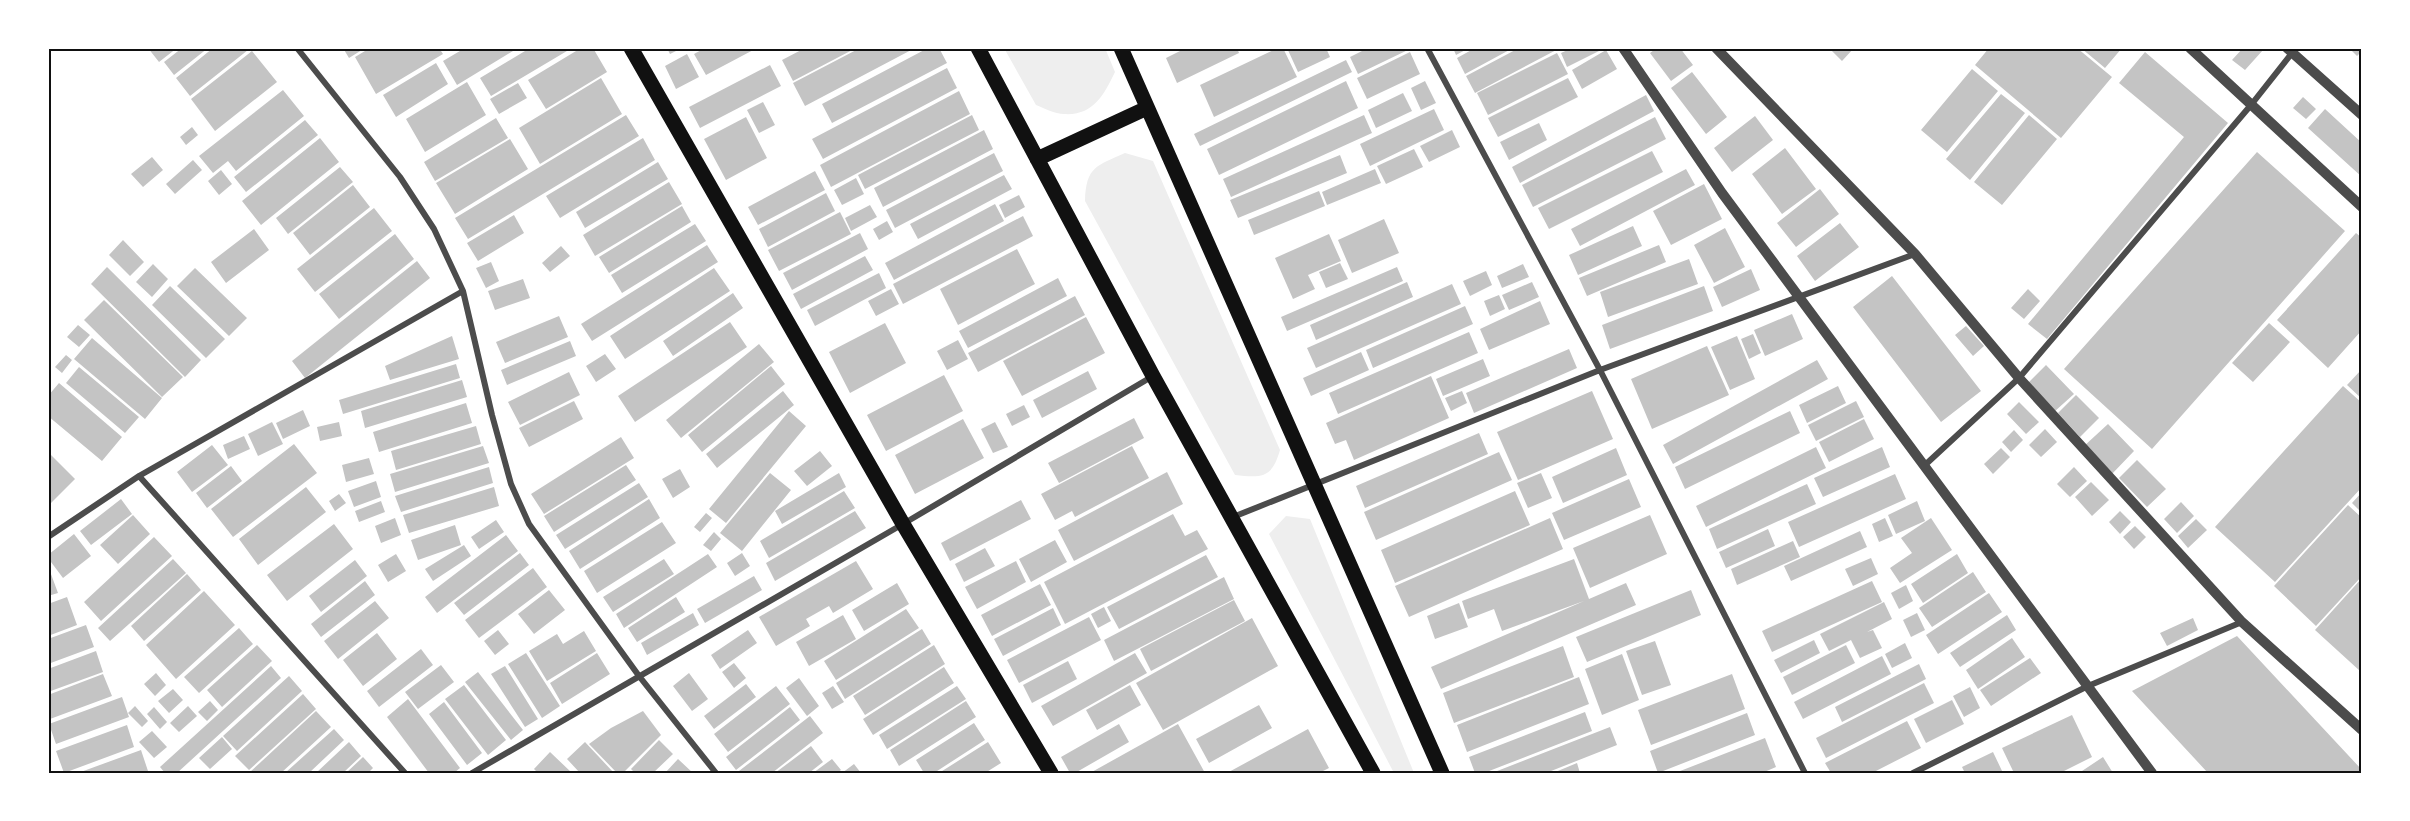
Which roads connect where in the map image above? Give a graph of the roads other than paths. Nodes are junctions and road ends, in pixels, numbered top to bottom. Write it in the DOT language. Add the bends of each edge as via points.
graph roads {
  1 [pos="297,48"];
  2 [pos="631,48"];
  3 [pos="978,48"];
  4 [pos="1121,48"];
  5 [pos="1427,48"];
  6 [pos="1623,48"];
  7 [pos="1716,48"];
  8 [pos="2190,48"];
  9 [pos="2292,49"];
  10 [pos="2251,105"];
  11 [pos="1148,108"];
  12 [pos="2362,116"];
  13 [pos="1037,159"];
  14 [pos="2362,207"];
  15 [pos="1915,254"];
  16 [pos="463,291"];
  17 [pos="1798,297"];
  18 [pos="1600,370"];
  19 [pos="1153,376"];
  20 [pos="2019,378"];
  21 [pos="1925,465"];
  22 [pos="140,476"];
  23 [pos="1314,486"];
  24 [pos="1233,517"];
  25 [pos="903,524"];
  26 [pos="48,537"];
  27 [pos="2242,622"];
  28 [pos="639,675"];
  29 [pos="2088,686"];
  30 [pos="2362,730"];
  31 [pos="405,773"];
  32 [pos="472,773"];
  33 [pos="716,773"];
  34 [pos="1051,773"];
  35 [pos="1373,773"];
  36 [pos="1442,773"];
  37 [pos="1805,773"];
  38 [pos="1913,773"];
  39 [pos="2152,773"];
  1 -- 16 [label="street" via="400,177 434,229"];
  2 -- 25 [label="main road"];
  3 -- 13 [label="main road"];
  4 -- 11 [label="main road"];
  5 -- 18 [label="street"];
  6 -- 17 [label="street"];
  7 -- 15 [label="street"];
  8 -- 10 [label="street"];
  9 -- 10 [label="street"];
  9 -- 12 [label="street"];
  10 -- 14 [label="street"];
  10 -- 20 [label="street"];
  11 -- 13 [label="main road"];
  11 -- 23 [label="main road"];
  13 -- 19 [label="main road"];
  15 -- 17 [label="street"];
  15 -- 20 [label="street"];
  16 -- 22 [label="street"];
  16 -- 28 [label="street" via="508,472 529,524"];
  17 -- 18 [label="street"];
  17 -- 21 [label="street"];
  18 -- 23 [label="street"];
  18 -- 37 [label="street"];
  19 -- 24 [label="main road"];
  19 -- 25 [label="street"];
  20 -- 21 [label="street"];
  20 -- 27 [label="street"];
  21 -- 29 [label="street"];
  22 -- 26 [label="street"];
  22 -- 31 [label="street"];
  23 -- 24 [label="street"];
  23 -- 36 [label="main road"];
  24 -- 35 [label="main road"];
  25 -- 28 [label="street"];
  25 -- 34 [label="main road"];
  27 -- 29 [label="street"];
  27 -- 30 [label="street"];
  28 -- 32 [label="street"];
  28 -- 33 [label="street"];
  29 -- 38 [label="street"];
  29 -- 39 [label="street"];
}
